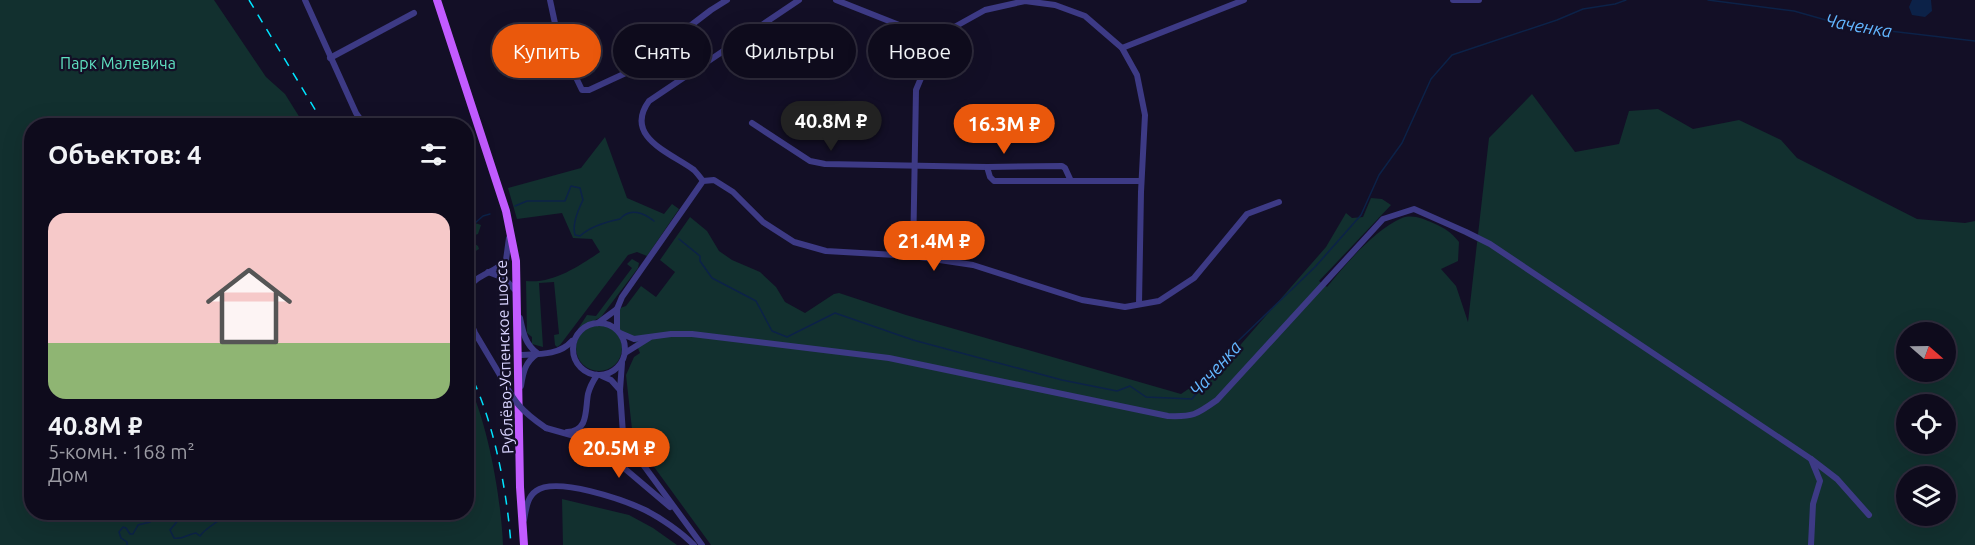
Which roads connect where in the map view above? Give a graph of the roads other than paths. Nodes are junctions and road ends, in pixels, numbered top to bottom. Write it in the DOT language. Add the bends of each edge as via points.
graph roads {
  1 [pos="305,0"];
  2 [pos="438,0"];
  3 [pos="550,0"];
  4 [pos="727,0"];
  5 [pos="799,0"];
  6 [pos="836,0"];
  7 [pos="1244,0"];
  8 [pos="1453,0"];
  9 [pos="1479,0"];
  10 [pos="1025,1"];
  11 [pos="414,13"];
  12 [pos="897,24"];
  13 [pos="960,24"];
  14 [pos="1122,48"];
  15 [pos="330,58"];
  16 [pos="921,78"];
  17 [pos="359,118"];
  18 [pos="752,123"];
  19 [pos="914,166"];
  20 [pos="987,167"];
  21 [pos="702,181"];
  22 [pos="1071,181"];
  23 [pos="1141,181"];
  24 [pos="1279,202"];
  25 [pos="509,222"];
  26 [pos="913,256"];
  27 [pos="488,272"];
  28 [pos="474,281"];
  29 [pos="518,294"];
  30 [pos="1139,304"];
  31 [pos="617,309"];
  32 [pos="518,312"];
  33 [pos="598,322"];
  34 [pos="474,331"];
  35 [pos="618,331"];
  36 [pos="576,336"];
  37 [pos="652,336"];
  38 [pos="557,352"];
  39 [pos="625,353"];
  40 [pos="537,354"];
  41 [pos="518,355"];
  42 [pos="622,363"];
  43 [pos="580,367"];
  44 [pos="599,376"];
  45 [pos="620,390"];
  46 [pos="588,393"];
  47 [pos="519,400"];
  48 [pos="563,433"];
  49 [pos="1811,459"];
  50 [pos="680,515"];
  51 [pos="1869,515"];
  52 [pos="523,530"];
  53 [pos="524,545"];
  54 [pos="694,545"];
  55 [pos="702,545"];
  56 [pos="1811,545"];
  1 -- 15 [label="street"];
  2 -- 25 [label="main road, Рублёво-Успенское шоссе"];
  3 -- 4 [label="street" via="559,42 582,90 641,66"];
  5 -- 21 [label="street" via="650,101 643,111 642,125 651,141 696,171"];
  6 -- 12 [label="street"];
  7 -- 14 [label="street"];
  8 -- 9 [label="street"];
  10 -- 13 [label="street" via="985,10"];
  10 -- 14 [label="street" via="1055,5 1085,16"];
  11 -- 15 [label="street"];
  14 -- 23 [label="street" via="1137,75 1145,115"];
  15 -- 17 [label="street"];
  16 -- 19 [label="street" via="916,90"];
  18 -- 19 [label="street" via="810,161"];
  19 -- 20 [label="street"];
  19 -- 26 [label="street"];
  20 -- 22 [label="street" via="1062,166"];
  20 -- 22 [label="street" via="994,181"];
  21 -- 26 [label="street" via="714,180 733,192 763,222 794,242 826,251"];
  21 -- 31 [label="street"];
  22 -- 23 [label="street"];
  23 -- 30 [label="street"];
  24 -- 30 [label="street" via="1247,214 1194,278 1159,301"];
  25 -- 27 [label="street" via="506,260"];
  25 -- 29 [label="main road, Рублёво-Успенское шоссе"];
  26 -- 30 [label="street" via="973,265 1082,300 1125,307"];
  27 -- 28 [label="street"];
  27 -- 29 [label="street" via="504,278"];
  29 -- 32 [label="main road, Рублёво-Успенское шоссе"];
  31 -- 33 [label="street"];
  31 -- 35 [label="street"];
  32 -- 40 [label="street" via="528,345"];
  32 -- 41 [label="main road, Рублёво-Успенское шоссе"];
  33 -- 35 [label="street"];
  33 -- 36 [label="street"];
  34 -- 48 [label="street, bridge" via="518,406 546,428"];
  35 -- 37 [label="street" via="634,339"];
  35 -- 39 [label="street" via="625,342"];
  36 -- 38 [label="street"];
  36 -- 43 [label="street" via="573,351"];
  37 -- 39 [label="street"];
  37 -- 49 [label="street" via="692,334 889,358 1187,417 1199,414 1216,400 1383,219 1414,209 1490,244"];
  38 -- 40 [label="street"];
  38 -- 43 [label="street"];
  39 -- 42 [label="street"];
  40 -- 41 [label="street"];
  40 -- 47 [label="street" via="525,368"];
  41 -- 47 [label="main road, Рублёво-Успенское шоссе"];
  42 -- 44 [label="street"];
  42 -- 45 [label="street"];
  43 -- 44 [label="street"];
  43 -- 46 [label="street"];
  44 -- 45 [label="street" via="611,380"];
  44 -- 46 [label="street"];
  45 -- 50 [label="street" via="625,440"];
  46 -- 48 [label="street" via="584,422 579,429"];
  47 -- 52 [label="main road, Рублёво-Успенское шоссе"];
  48 -- 50 [label="street" via="578,437 611,457"];
  49 -- 51 [label="street" via="1838,479"];
  49 -- 56 [label="street" via="1820,481 1813,504"];
  50 -- 55 [label="street"];
  52 -- 53 [label="main road, Рублёво-Успенское шоссе"];
  52 -- 54 [label="street" via="530,499 537,490 565,486 645,510"];
}
